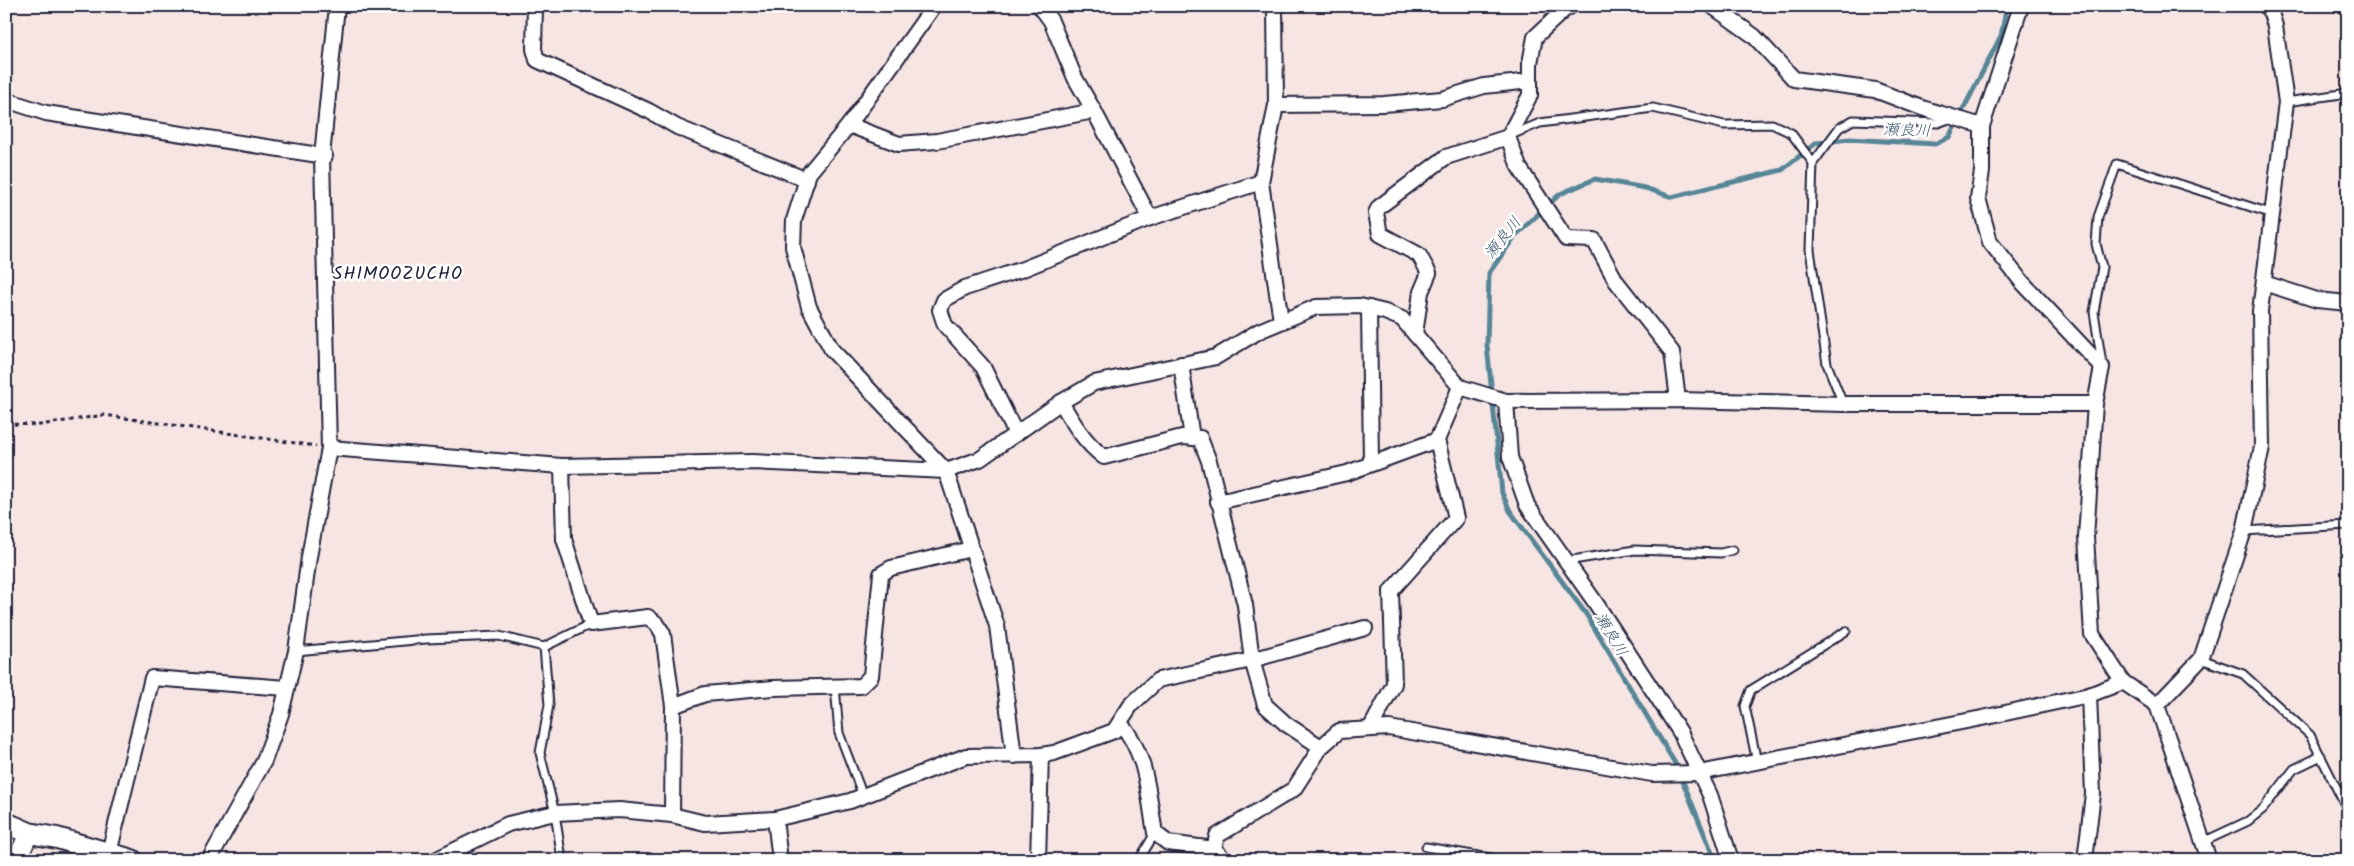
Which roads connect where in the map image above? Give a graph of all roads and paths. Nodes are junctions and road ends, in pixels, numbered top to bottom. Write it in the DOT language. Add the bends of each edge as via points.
graph roads {
  1 [pos="337,6"];
  2 [pos="535,6"];
  3 [pos="934,6"];
  4 [pos="1040,6"];
  5 [pos="1275,6"];
  6 [pos="1571,6"];
  7 [pos="1712,6"];
  8 [pos="2021,6"];
  9 [pos="2266,6"];
  10 [pos="1530,80"];
  11 [pos="2348,93"];
  12 [pos="6,100"];
  13 [pos="2286,102"];
  14 [pos="1276,105"];
  15 [pos="1094,111"];
  16 [pos="1952,117"];
  17 [pos="849,125"];
  18 [pos="1982,126"];
  19 [pos="1508,137"];
  20 [pos="324,156"];
  21 [pos="1813,163"];
  22 [pos="807,180"];
  23 [pos="1261,182"];
  24 [pos="2273,214"];
  25 [pos="1150,218"];
  26 [pos="2264,283"];
  27 [pos="2348,303"];
  28 [pos="1369,308"];
  29 [pos="1281,321"];
  30 [pos="1416,334"];
  31 [pos="1181,364"];
  32 [pos="2102,367"];
  33 [pos="1460,387"];
  34 [pos="1678,400"];
  35 [pos="1506,401"];
  36 [pos="1061,402"];
  37 [pos="1843,404"];
  38 [pos="2095,404"];
  39 [pos="6,424"];
  40 [pos="1016,434"];
  41 [pos="1192,438"];
  42 [pos="1437,440"];
  43 [pos="329,448"];
  44 [pos="1371,463"];
  45 [pos="562,466"];
  46 [pos="946,471"];
  47 [pos="1218,502"];
  48 [pos="2348,524"];
  49 [pos="2244,531"];
  50 [pos="971,549"];
  51 [pos="1733,550"];
  52 [pos="1566,561"];
  53 [pos="591,624"];
  54 [pos="1365,628"];
  55 [pos="1846,631"];
  56 [pos="544,647"];
  57 [pos="296,651"];
  58 [pos="2201,659"];
  59 [pos="1252,660"];
  60 [pos="2123,682"];
  61 [pos="835,686"];
  62 [pos="287,688"];
  63 [pos="2088,695"];
  64 [pos="2157,705"];
  65 [pos="673,706"];
  66 [pos="1120,723"];
  67 [pos="1370,729"];
  68 [pos="1321,747"];
  69 [pos="1041,755"];
  70 [pos="1014,756"];
  71 [pos="2321,756"];
  72 [pos="1756,762"];
  73 [pos="1699,773"];
  74 [pos="863,796"];
  75 [pos="2348,804"];
  76 [pos="555,813"];
  77 [pos="672,815"];
  78 [pos="776,818"];
  79 [pos="6,823"];
  80 [pos="29,833"];
  81 [pos="1155,833"];
  82 [pos="2203,842"];
  83 [pos="1426,847"];
  84 [pos="1214,849"];
  85 [pos="109,853"];
  86 [pos="1454,856"];
  87 [pos="17,860"];
  88 [pos="132,860"];
  89 [pos="209,860"];
  90 [pos="435,860"];
  91 [pos="562,860"];
  92 [pos="780,860"];
  93 [pos="1038,860"];
  94 [pos="1139,860"];
  95 [pos="1225,860"];
  96 [pos="1502,860"];
  97 [pos="1731,860"];
  98 [pos="2085,860"];
  99 [pos="2209,860"];
  1 -- 20 [label="street"];
  2 -- 22 [label="street" via="534,49 537,60 678,127"];
  3 -- 17 [label="street"];
  4 -- 15 [label="street" via="1051,21 1075,78"];
  5 -- 14 [label="street"];
  6 -- 10 [label="street" via="1536,37"];
  7 -- 16 [label="street" via="1754,36 1794,79 1875,90"];
  8 -- 18 [label="street"];
  9 -- 13 [label="street" via="2275,26"];
  10 -- 14 [label="street" via="1484,86 1442,99 1384,104"];
  10 -- 19 [label="street" via="1530,95"];
  11 -- 13 [label="lane"];
  12 -- 20 [label="street" via="46,113"];
  13 -- 24 [label="street"];
  14 -- 23 [label="street"];
  15 -- 17 [label="street" via="937,141 899,144"];
  15 -- 25 [label="street"];
  16 -- 18 [label="street"];
  16 -- 21 [label="lane" via="1938,123 1853,120 1839,128"];
  17 -- 22 [label="street" via="809,173"];
  18 -- 32 [label="street" via="1978,198 1990,242 2022,282"];
  19 -- 21 [label="lane" via="1540,123 1653,108 1724,125 1772,124 1791,132"];
  19 -- 30 [label="street" via="1446,157 1379,207 1376,213 1380,234 1419,255 1430,273 1421,292"];
  19 -- 34 [label="street" via="1519,167 1566,239 1594,240 1616,281 1672,352"];
  20 -- 43 [label="street"];
  21 -- 37 [label="lane" via="1810,250 1827,364"];
  22 -- 46 [label="street" via="794,220 793,247 809,307 832,350"];
  23 -- 25 [label="street"];
  23 -- 29 [label="street"];
  24 -- 26 [label="street"];
  24 -- 32 [label="lane" via="2118,164 2098,217 2096,244 2102,268 2094,312"];
  25 -- 40 [label="street" via="1023,269 965,288 944,300 940,310 945,325 983,367"];
  26 -- 27 [label="street" via="2317,300"];
  26 -- 49 [label="street" via="2260,311 2262,446"];
  28 -- 29 [label="street" via="1316,307"];
  28 -- 30 [label="street" via="1402,319"];
  28 -- 44 [label="street"];
  29 -- 31 [label="street" via="1216,357"];
  30 -- 33 [label="street"];
  31 -- 36 [label="street" via="1094,383"];
  31 -- 41 [label="street"];
  32 -- 38 [label="street"];
  33 -- 35 [label="street"];
  33 -- 42 [label="street"];
  34 -- 35 [label="street"];
  34 -- 37 [label="street"];
  35 -- 52 [label="street" via="1510,457 1527,505"];
  36 -- 40 [label="street"];
  36 -- 41 [label="street" via="1087,442 1104,457 1182,437"];
  37 -- 38 [label="street"];
  38 -- 60 [label="street" via="2086,537 2092,634"];
  39 -- 43 [label="path" via="40,425 104,415"];
  40 -- 46 [label="street" via="980,459"];
  41 -- 47 [label="street" via="1200,438 1204,447"];
  42 -- 44 [label="street"];
  42 -- 67 [label="street" via="1456,518 1391,591 1394,684"];
  43 -- 45 [label="street"];
  43 -- 57 [label="street"];
  44 -- 47 [label="street" via="1347,473"];
  45 -- 46 [label="street" via="752,462"];
  45 -- 53 [label="street" via="564,540"];
  46 -- 50 [label="street"];
  47 -- 59 [label="street" via="1245,605"];
  48 -- 49 [label="lane"];
  49 -- 58 [label="street"];
  50 -- 61 [label="street" via="890,568 881,574 871,676 861,686"];
  50 -- 70 [label="street" via="997,626"];
  51 -- 52 [label="lane" via="1721,553 1634,550"];
  52 -- 73 [label="street" via="1680,732"];
  53 -- 56 [label="lane"];
  53 -- 65 [label="street" via="648,617 658,624 663,634"];
  54 -- 59 [label="street"];
  55 -- 72 [label="lane" via="1751,690 1745,706"];
  56 -- 57 [label="lane" via="499,636"];
  56 -- 76 [label="lane" via="549,705 540,753"];
  57 -- 62 [label="street"];
  58 -- 64 [label="street"];
  58 -- 71 [label="lane" via="2243,674 2310,734"];
  59 -- 66 [label="street" via="1158,680 1131,704"];
  59 -- 68 [label="street" via="1265,705 1286,724"];
  60 -- 63 [label="street"];
  60 -- 64 [label="street"];
  61 -- 65 [label="street" via="705,694"];
  61 -- 74 [label="lane" via="839,733"];
  62 -- 85 [label="street" via="152,678"];
  62 -- 89 [label="street" via="264,760"];
  63 -- 72 [label="street"];
  63 -- 98 [label="street" via="2093,794"];
  64 -- 82 [label="street"];
  65 -- 77 [label="street"];
  66 -- 69 [label="street" via="1114,731"];
  66 -- 81 [label="street" via="1143,762"];
  67 -- 68 [label="street" via="1339,731"];
  67 -- 73 [label="street" via="1389,728 1652,774"];
  68 -- 84 [label="street" via="1294,789 1217,836"];
  69 -- 70 [label="street"];
  69 -- 93 [label="street"];
  70 -- 74 [label="street" via="966,756"];
  71 -- 75 [label="lane" via="2344,803"];
  71 -- 82 [label="lane" via="2294,769 2262,810 2248,821"];
  72 -- 73 [label="street"];
  73 -- 97 [label="street" via="1710,795"];
  74 -- 78 [label="street"];
  76 -- 77 [label="street" via="619,810"];
  76 -- 90 [label="street" via="508,824"];
  76 -- 91 [label="lane"];
  77 -- 78 [label="street" via="705,823"];
  78 -- 92 [label="street"];
  79 -- 80 [label="main road"];
  80 -- 85 [label="main road"];
  80 -- 87 [label="street"];
  81 -- 84 [label="street" via="1168,843"];
  81 -- 94 [label="lane"];
  82 -- 99 [label="street"];
  83 -- 86 [label="lane"];
  84 -- 95 [label="street"];
  85 -- 88 [label="main road"];
  86 -- 96 [label="lane"];
}
